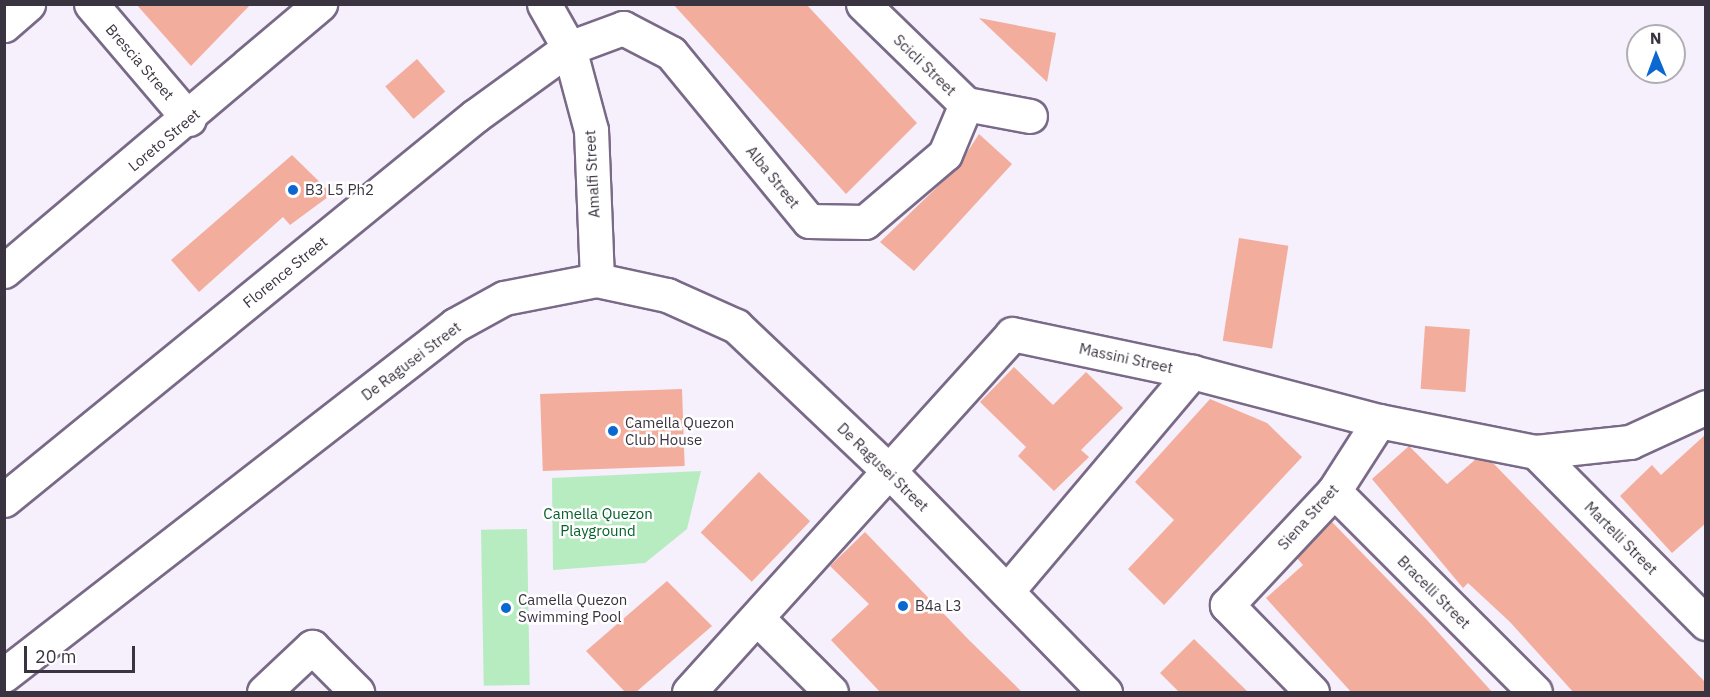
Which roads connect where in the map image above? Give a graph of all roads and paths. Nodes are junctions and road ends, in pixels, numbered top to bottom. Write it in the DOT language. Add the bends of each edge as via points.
graph roads {
  1 [pos="28,4"];
  2 [pos="91,4"];
  3 [pos="320,4"];
  4 [pos="544,4"];
  5 [pos="863,4"];
  6 [pos="4,25"];
  7 [pos="569,48"];
  8 [pos="966,104"];
  9 [pos="1030,116"];
  10 [pos="189,119"];
  11 [pos="4,271"];
  12 [pos="597,280"];
  13 [pos="1192,372"];
  14 [pos="1706,407"];
  15 [pos="1379,421"];
  16 [pos="1536,452"];
  17 [pos="890,472"];
  18 [pos="1334,491"];
  19 [pos="4,501"];
  20 [pos="1007,591"];
  21 [pos="758,618"];
  22 [pos="1706,623"];
  23 [pos="4,675"];
  24 [pos="264,693"];
  25 [pos="357,693"];
  26 [pos="689,693"];
  27 [pos="831,693"];
  28 [pos="1105,693"];
  29 [pos="1312,693"];
  30 [pos="1535,693"];
  1 -- 6 [label="street"];
  2 -- 10 [label="street, Brescia Street"];
  3 -- 10 [label="street, Loreto Street"];
  4 -- 7 [label="street, Amalfi Street"];
  5 -- 8 [label="street, Scicli Street"];
  7 -- 8 [label="street, Alba Street" via="623,28 671,53 809,221 865,222 945,154"];
  7 -- 12 [label="street, Amalfi Street" via="591,130"];
  7 -- 19 [label="street, Florence Street" via="475,116"];
  8 -- 9 [label="street, Scicli Street"];
  10 -- 11 [label="street, Loreto Street"];
  12 -- 17 [label="street, De Ragusei Street" via="667,295 736,326"];
  12 -- 23 [label="street, De Ragusei Street" via="504,298 455,326"];
  13 -- 15 [label="street, Massini Street"];
  13 -- 17 [label="street, Massini Street" via="1012,334"];
  13 -- 20 [label="street"];
  14 -- 16 [label="street, Massini Street" via="1630,442"];
  15 -- 16 [label="street, Massini Street"];
  15 -- 18 [label="street, Siena Street"];
  16 -- 22 [label="street, Martelli Street"];
  17 -- 20 [label="street, De Ragusei Street"];
  17 -- 21 [label="street, Massini Street"];
  18 -- 29 [label="street, Siena Street" via="1227,605"];
  18 -- 30 [label="street, Bracelli Street"];
  20 -- 28 [label="street, De Ragusei Street"];
  21 -- 26 [label="street, Massini Street"];
  21 -- 27 [label="street"];
  24 -- 25 [label="street" via="312,647"];
}
